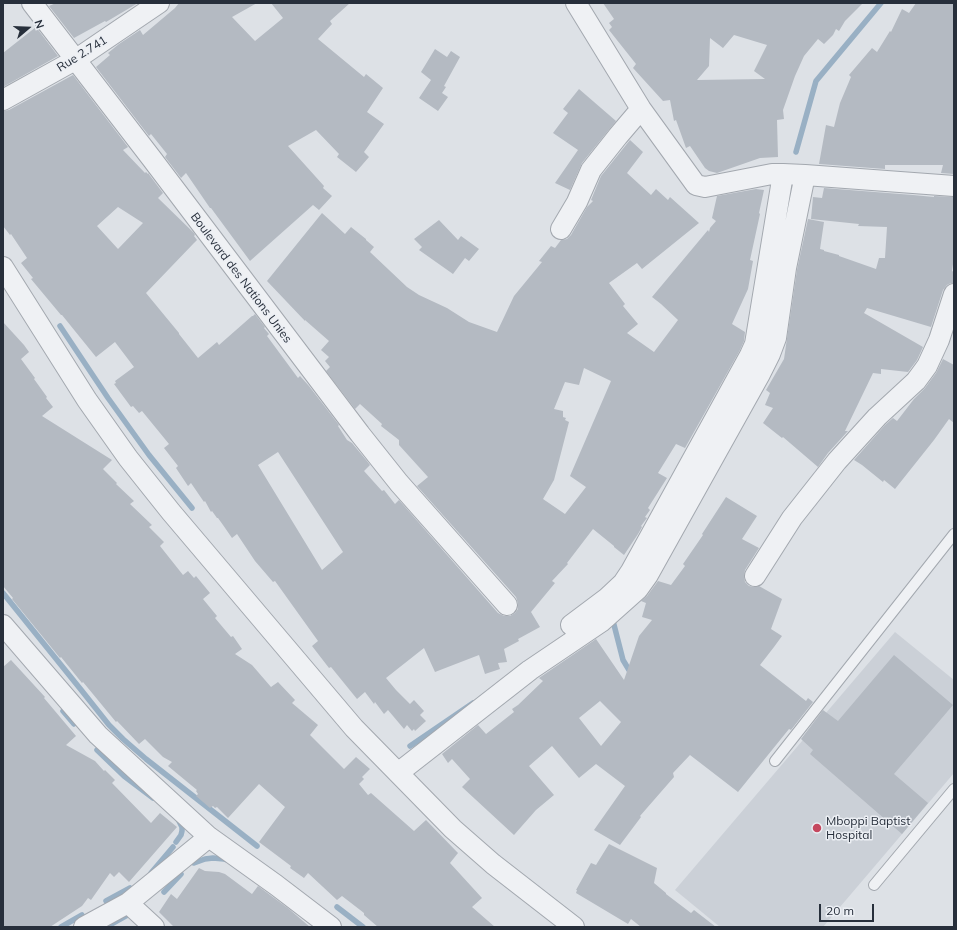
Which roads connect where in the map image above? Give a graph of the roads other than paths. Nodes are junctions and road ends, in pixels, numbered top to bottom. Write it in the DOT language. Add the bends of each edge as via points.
graph roads {
  1 [pos="32,3"];
  2 [pos="158,3"];
  3 [pos="576,3"];
  4 [pos="75,60"];
  5 [pos="3,100"];
  6 [pos="641,109"];
  7 [pos="783,174"];
  8 [pos="805,174"];
  9 [pos="954,186"];
  10 [pos="561,230"];
  11 [pos="3,267"];
  12 [pos="954,294"];
  13 [pos="954,534"];
  14 [pos="754,576"];
  15 [pos="507,605"];
  16 [pos="3,625"];
  17 [pos="571,625"];
  18 [pos="775,761"];
  19 [pos="398,773"];
  20 [pos="954,789"];
  21 [pos="209,837"];
  22 [pos="874,885"];
  23 [pos="128,903"];
  24 [pos="84,927"];
  25 [pos="154,927"];
  26 [pos="331,927"];
  27 [pos="574,927"];
  1 -- 4 [label="street, Boulevard des Nations Unies"];
  2 -- 4 [label="street, Rue 2.741"];
  3 -- 6 [label="street"];
  4 -- 5 [label="street, Rue 2.741"];
  4 -- 15 [label="street, Boulevard des Nations Unies" via="360,434"];
  6 -- 7 [label="street" via="696,185 705,187"];
  6 -- 10 [label="street" via="591,170"];
  7 -- 8 [label="street"];
  7 -- 17 [label="street" via="755,344 750,355 623,583"];
  8 -- 9 [label="street"];
  8 -- 19 [label="street" via="786,268 776,338 770,354 648,575 638,589 601,622 530,670"];
  11 -- 19 [label="street" via="87,400 128,458 304,670 354,728"];
  12 -- 14 [label="street" via="946,322 927,366 916,381 877,417 837,461 792,518"];
  13 -- 18 [label="lane"];
  16 -- 21 [label="street" via="98,735"];
  19 -- 27 [label="street" via="453,829 493,864"];
  20 -- 22 [label="lane"];
  21 -- 23 [label="street"];
  21 -- 26 [label="street"];
  23 -- 24 [label="street"];
  23 -- 25 [label="street"];
}
